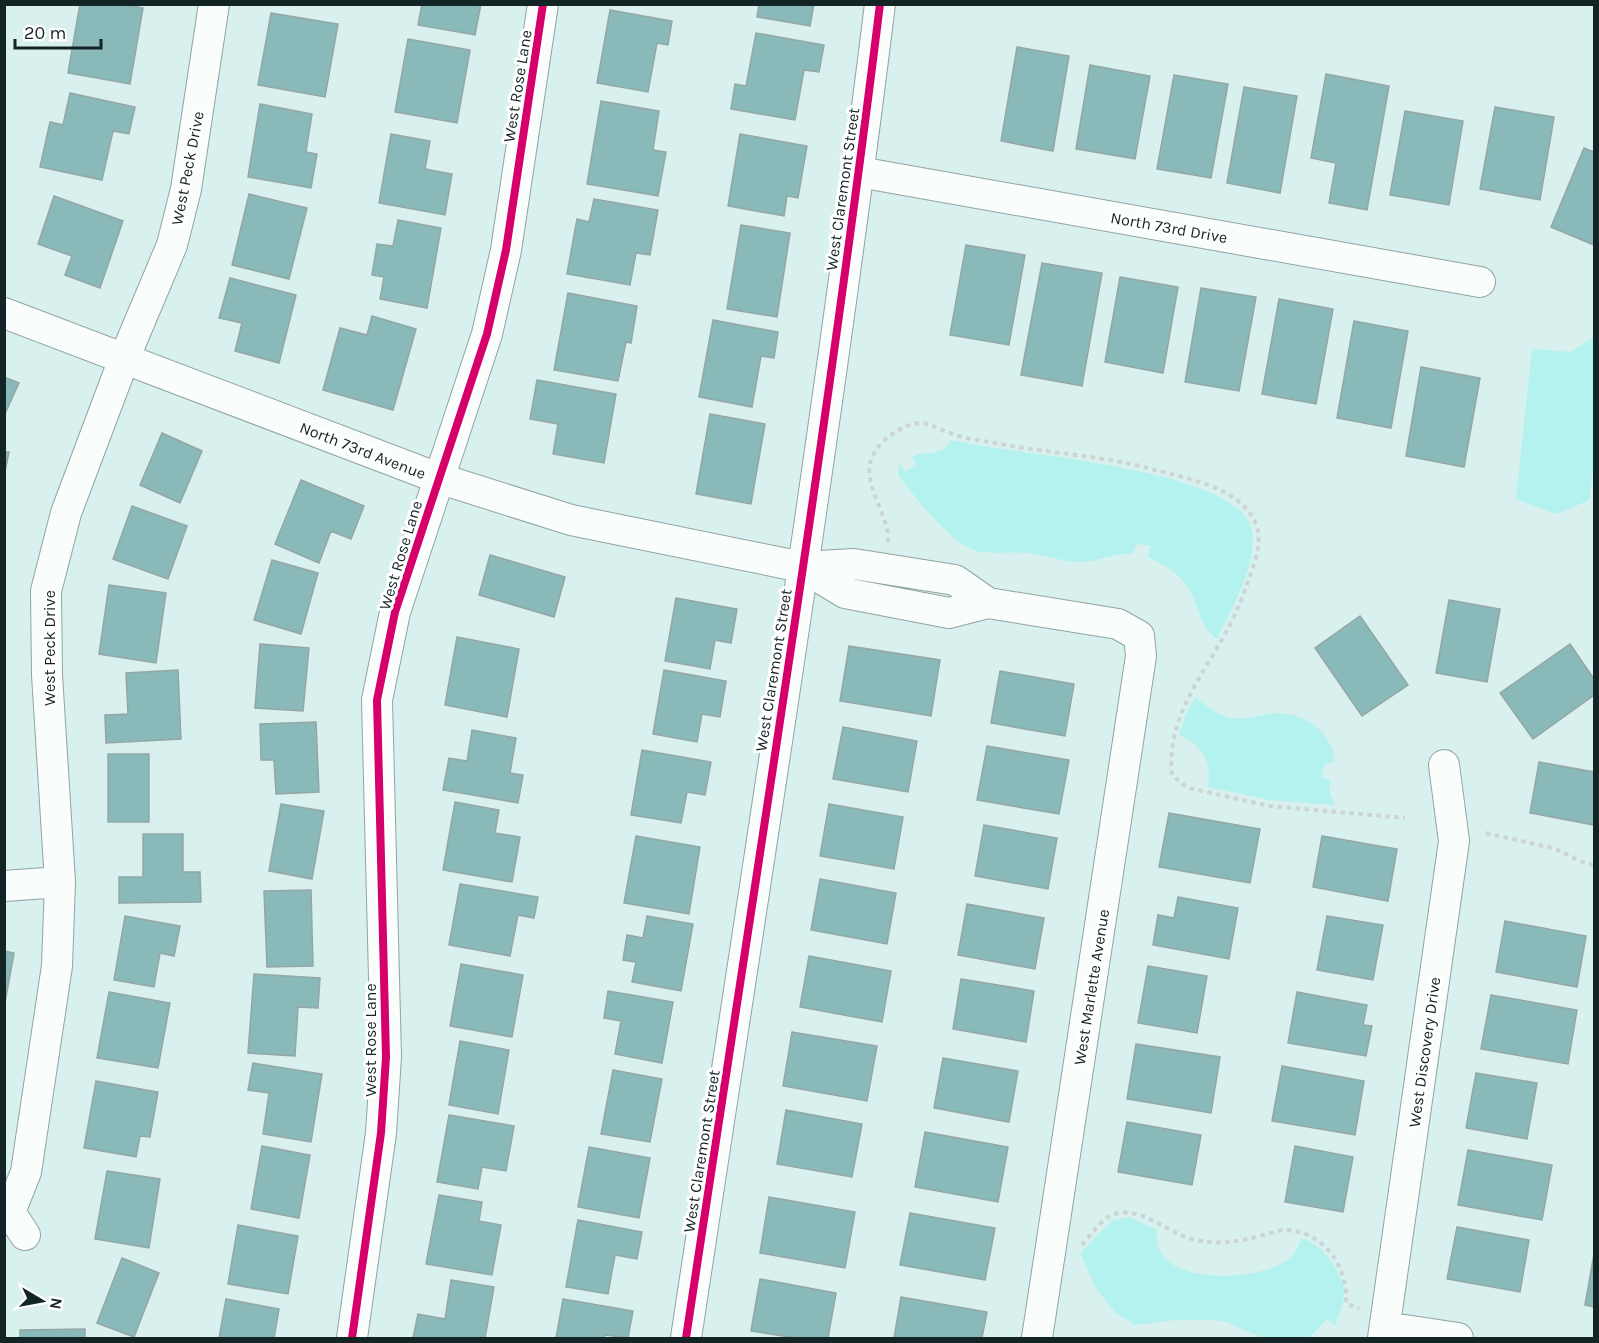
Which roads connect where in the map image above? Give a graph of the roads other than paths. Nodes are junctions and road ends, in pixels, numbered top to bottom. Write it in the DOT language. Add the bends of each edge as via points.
graph roads {
  1 [pos="214,4"];
  2 [pos="543,4"];
  3 [pos="879,4"];
  4 [pos="859,172"];
  5 [pos="1480,282"];
  6 [pos="4,313"];
  7 [pos="124,359"];
  8 [pos="438,478"];
  9 [pos="802,567"];
  10 [pos="1139,636"];
  11 [pos="1444,765"];
  12 [pos="60,882"];
  13 [pos="4,886"];
  14 [pos="13,1220"];
  15 [pos="1384,1333"];
  16 [pos="352,1338"];
  17 [pos="686,1338"];
  18 [pos="1037,1338"];
  19 [pos="1458,1338"];
  1 -- 7 [label="street, West Peck Drive" via="186,189 172,245"];
  2 -- 8 [label="street, West Rose Lane" via="506,250 487,334"];
  3 -- 4 [label="street, West Claremont Street"];
  4 -- 5 [label="street, North 73rd Drive"];
  4 -- 9 [label="street, West Claremont Street"];
  6 -- 7 [label="street, North 73rd Avenue"];
  7 -- 8 [label="street, North 73rd Avenue"];
  7 -- 12 [label="street, West Peck Drive" via="66,513 46,591 47,675"];
  8 -- 9 [label="street, North 73rd Avenue" via="571,520"];
  8 -- 16 [label="street, West Rose Lane" via="395,612 378,700 386,1057 380,1143"];
  9 -- 10 [label="street, North 73rd Avenue" via="844,593 949,613 988,603 1118,624"];
  9 -- 17 [label="street, West Claremont Street"];
  10 -- 18 [label="street, West Marlette Avenue" via="1141,656"];
  11 -- 15 [label="street, West Discovery Drive" via="1454,841"];
  12 -- 13 [label="street"];
  12 -- 14 [label="street, West Peck Drive" via="57,966 26,1172"];
  15 -- 19 [label="street"];
}
